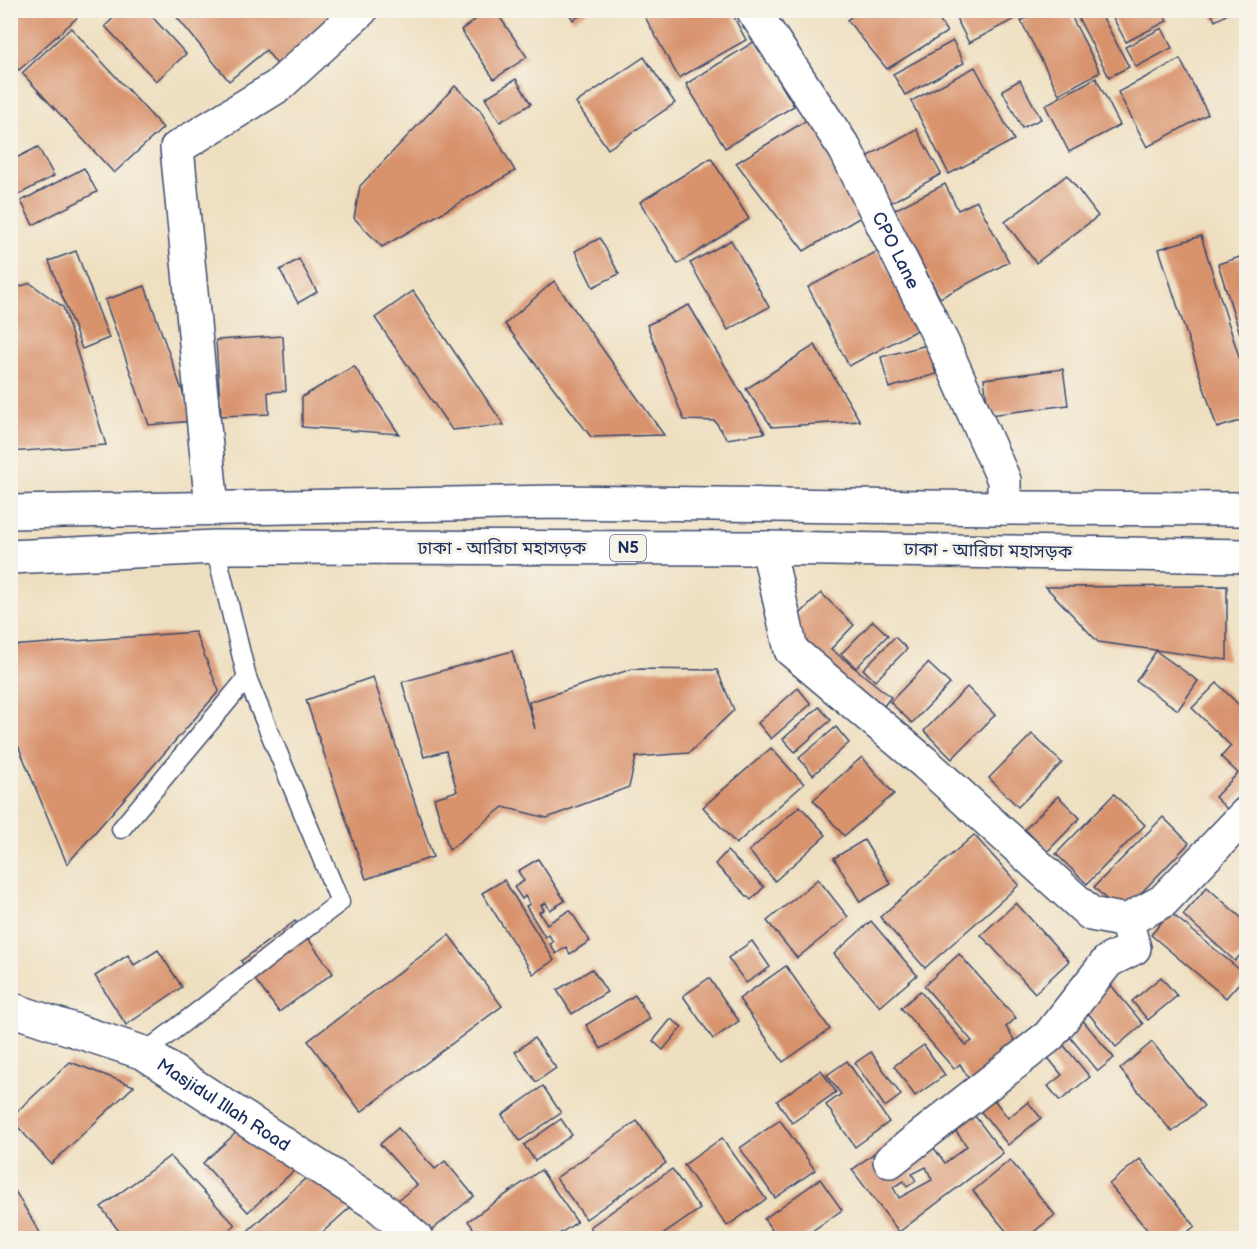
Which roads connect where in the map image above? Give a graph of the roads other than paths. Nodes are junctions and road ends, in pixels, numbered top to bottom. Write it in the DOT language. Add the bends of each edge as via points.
graph roads {
  1 [pos="361,10"];
  2 [pos="753,10"];
  3 [pos="212,508"];
  4 [pos="1004,508"];
  5 [pos="1246,509"];
  6 [pos="10,512"];
  7 [pos="215,547"];
  8 [pos="768,548"];
  9 [pos="1246,556"];
  10 [pos="10,558"];
  11 [pos="247,678"];
  12 [pos="1246,814"];
  13 [pos="121,829"];
  14 [pos="1091,914"];
  15 [pos="1126,921"];
  16 [pos="1108,962"];
  17 [pos="10,1009"];
  18 [pos="144,1053"];
  19 [pos="891,1161"];
  20 [pos="416,1239"];
  1 -- 3 [label="main road" via="278,86 177,148"];
  2 -- 4 [label="main road, CPO Lane" via="850,159 943,344 1004,480"];
  3 -- 4 [label="main road" via="558,501"];
  3 -- 6 [label="main road"];
  4 -- 5 [label="main road"];
  7 -- 8 [label="main road, ঢাকা - আরিচা মহাসড়ক / N5"];
  7 -- 10 [label="main road, ঢাকা - আরিচা মহাসড়ক / N5"];
  7 -- 11 [label="lane"];
  8 -- 9 [label="main road, ঢাকা - আরিচা মহাসড়ক / N5"];
  8 -- 14 [label="main road" via="791,650 925,763"];
  11 -- 13 [label="lane"];
  11 -- 18 [label="lane" via="340,903"];
  12 -- 15 [label="main road" via="1163,901"];
  14 -- 15 [label="main road"];
  14 -- 16 [label="main road"];
  15 -- 16 [label="main road" via="1134,948"];
  16 -- 19 [label="main road" via="1049,1036"];
  17 -- 18 [label="main road, Masjidul Illah Road"];
  18 -- 20 [label="main road, Masjidul Illah Road" via="379,1206"];
}
